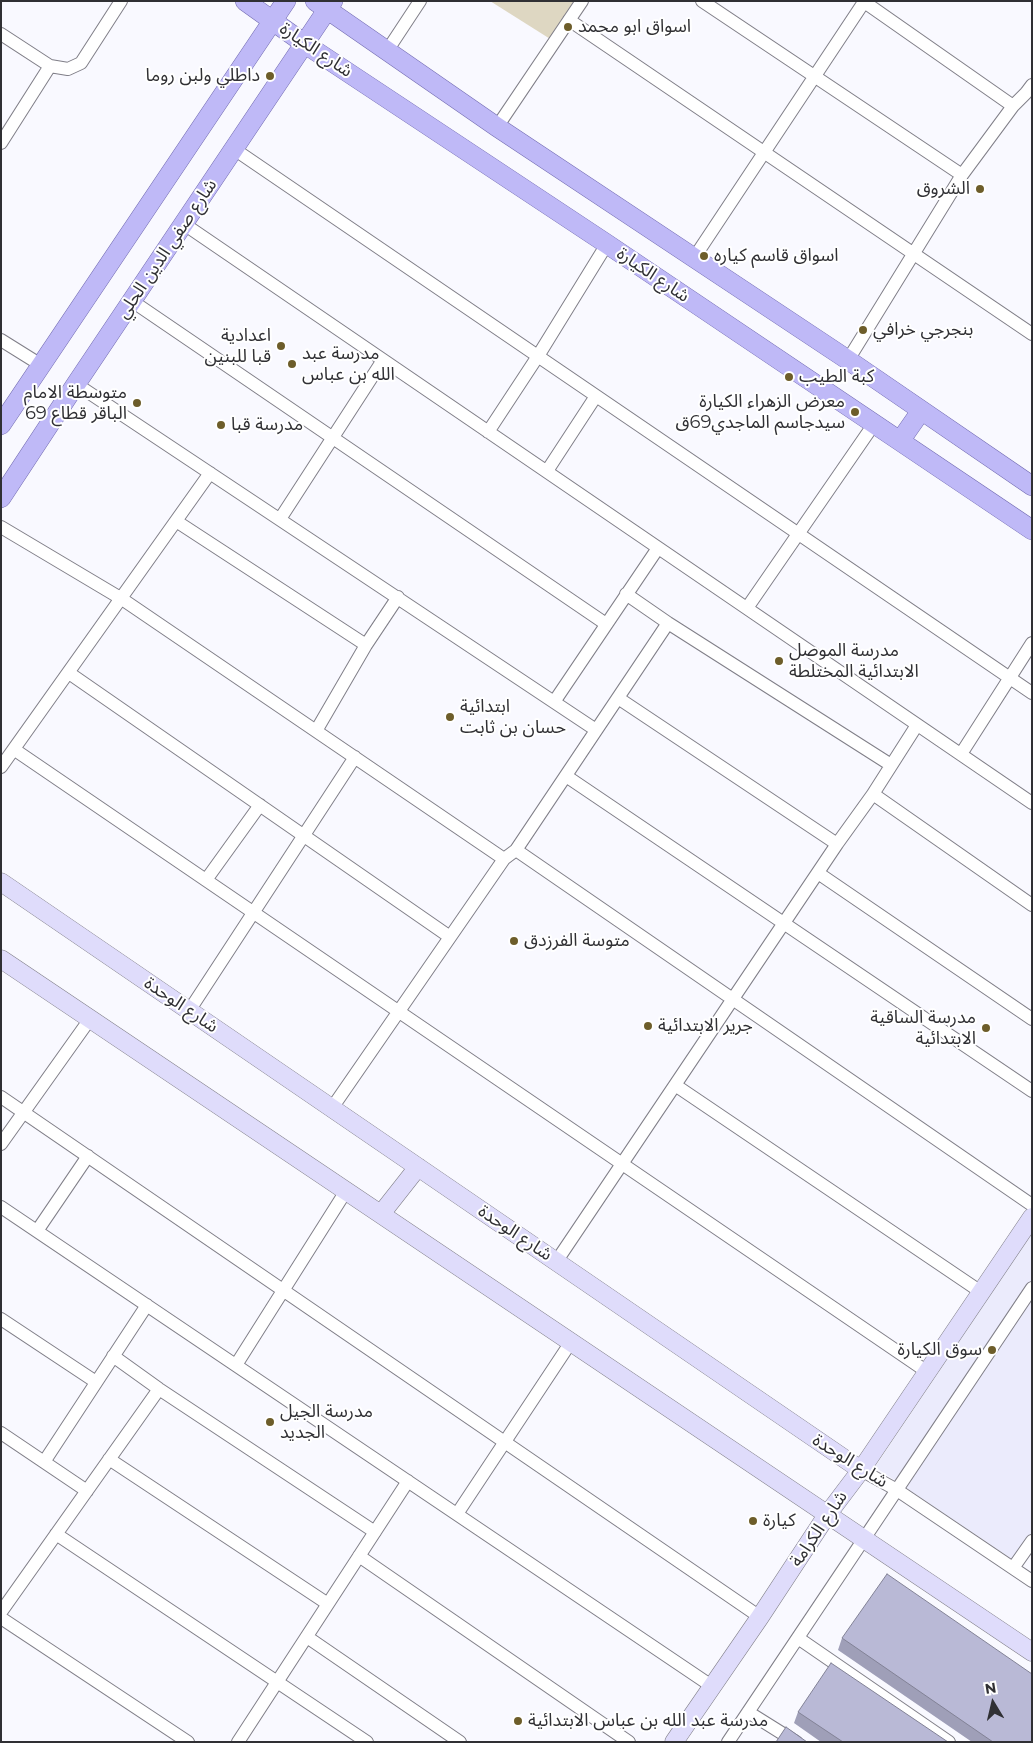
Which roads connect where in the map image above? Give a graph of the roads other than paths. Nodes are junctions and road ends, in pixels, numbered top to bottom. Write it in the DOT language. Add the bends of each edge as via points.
graph roads {
  1 [pos="121,1"];
  2 [pos="245,1"];
  3 [pos="286,1"];
  4 [pos="420,1"];
  5 [pos="582,1"];
  6 [pos="702,1"];
  7 [pos="864,2"];
  8 [pos="325,4"];
  9 [pos="570,20"];
  10 [pos="273,21"];
  11 [pos="1,34"];
  12 [pos="305,44"];
  13 [pos="387,51"];
  14 [pos="50,66"];
  15 [pos="814,76"];
  16 [pos="1030,91"];
  17 [pos="1013,106"];
  18 [pos="497,127"];
  19 [pos="1,143"];
  20 [pos="234,149"];
  21 [pos="764,152"];
  22 [pos="962,175"];
  23 [pos="184,224"];
  24 [pos="606,244"];
  25 [pos="913,254"];
  26 [pos="694,258"];
  27 [pos="132,301"];
  28 [pos="1032,334"];
  29 [pos="1,340"];
  30 [pos="538,356"];
  31 [pos="383,360"];
  32 [pos="848,360"];
  33 [pos="41,365"];
  34 [pos="76,384"];
  35 [pos="596,396"];
  36 [pos="921,412"];
  37 [pos="874,424"];
  38 [pos="1,425"];
  39 [pos="488,432"];
  40 [pos="332,438"];
  41 [pos="900,442"];
  42 [pos="546,471"];
  43 [pos="210,473"];
  44 [pos="1032,486"];
  45 [pos="1,498"];
  46 [pos="280,520"];
  47 [pos="176,521"];
  48 [pos="1,527"];
  49 [pos="1032,530"];
  50 [pos="798,533"];
  51 [pos="658,548"];
  52 [pos="626,594"];
  53 [pos="398,597"];
  54 [pos="122,599"];
  55 [pos="747,608"];
  56 [pos="668,623"];
  57 [pos="606,624"];
  58 [pos="1032,643"];
  59 [pos="366,645"];
  60 [pos="69,673"];
  61 [pos="1009,677"];
  62 [pos="1032,693"];
  63 [pos="618,698"];
  64 [pos="554,702"];
  65 [pos="917,725"];
  66 [pos="596,730"];
  67 [pos="316,731"];
  68 [pos="15,750"];
  69 [pos="960,754"];
  70 [pos="355,757"];
  71 [pos="891,765"];
  72 [pos="1,767"];
  73 [pos="566,776"];
  74 [pos="873,794"];
  75 [pos="1032,803"];
  76 [pos="260,805"];
  77 [pos="303,836"];
  78 [pos="837,844"];
  79 [pos="516,850"];
  80 [pos="504,859"];
  81 [pos="818,873"];
  82 [pos="206,880"];
  83 [pos="1,882"];
  84 [pos="1032,905"];
  85 [pos="253,912"];
  86 [pos="784,923"];
  87 [pos="450,937"];
  88 [pos="1,959"];
  89 [pos="733,999"];
  90 [pos="189,1011"];
  91 [pos="398,1011"];
  92 [pos="90,1019"];
  93 [pos="1032,1019"];
  94 [pos="675,1085"];
  95 [pos="1032,1091"];
  96 [pos="1,1097"];
  97 [pos="332,1108"];
  98 [pos="24,1112"];
  99 [pos="1,1144"];
  100 [pos="88,1156"];
  101 [pos="622,1164"];
  102 [pos="418,1167"];
  103 [pos="346,1191"];
  104 [pos="1032,1205"];
  105 [pos="1,1207"];
  106 [pos="381,1214"];
  107 [pos="1032,1217"];
  108 [pos="37,1231"];
  109 [pos="556,1262"];
  110 [pos="1032,1288"];
  111 [pos="284,1290"];
  112 [pos="981,1292"];
  113 [pos="147,1305"];
  114 [pos="1,1319"];
  115 [pos="572,1342"];
  116 [pos="113,1356"];
  117 [pos="236,1366"];
  118 [pos="926,1372"];
  119 [pos="96,1382"];
  120 [pos="159,1389"];
  121 [pos="1,1433"];
  122 [pos="505,1442"];
  123 [pos="109,1459"];
  124 [pos="44,1462"];
  125 [pos="861,1470"];
  126 [pos="408,1481"];
  127 [pos="897,1490"];
  128 [pos="87,1491"];
  129 [pos="457,1514"];
  130 [pos="827,1514"];
  131 [pos="374,1532"];
  132 [pos="56,1534"];
  133 [pos="864,1539"];
  134 [pos="1032,1541"];
  135 [pos="359,1556"];
  136 [pos="1013,1568"];
  137 [pos="1032,1580"];
  138 [pos="328,1604"];
  139 [pos="1,1612"];
  140 [pos="760,1617"];
  141 [pos="1,1618"];
  142 [pos="306,1637"];
  143 [pos="798,1638"];
  144 [pos="1032,1652"];
  145 [pos="277,1682"];
  146 [pos="713,1687"];
  147 [pos="748,1712"];
  148 [pos="188,1742"];
  149 [pos="238,1742"];
  150 [pos="367,1742"];
  151 [pos="460,1742"];
  152 [pos="630,1742"];
  153 [pos="674,1742"];
  154 [pos="728,1742"];
  155 [pos="796,1742"];
  156 [pos="949,1742"];
  1 -- 14 [label="street" via="81,63 68,69"];
  2 -- 10 [label="main road, شارع الكيارة"];
  3 -- 10 [label="main road"];
  4 -- 13 [label="street"];
  5 -- 9 [label="street"];
  6 -- 15 [label="street"];
  7 -- 15 [label="street"];
  7 -- 17 [label="street"];
  8 -- 12 [label="main road, شارع صفي الدين الحلي"];
  8 -- 13 [label="main road, شارع الكيارة"];
  9 -- 18 [label="street"];
  9 -- 21 [label="street"];
  10 -- 12 [label="main road, شارع الكيارة"];
  10 -- 33 [label="main road"];
  11 -- 14 [label="street"];
  12 -- 20 [label="main road, شارع صفي الدين الحلي"];
  12 -- 24 [label="main road, شارع الكيارة"];
  13 -- 18 [label="main road, شارع الكيارة"];
  14 -- 19 [label="street"];
  15 -- 21 [label="street"];
  15 -- 22 [label="street"];
  16 -- 17 [label="street"];
  17 -- 22 [label="street"];
  18 -- 26 [label="main road, شارع الكيارة"];
  20 -- 23 [label="main road, شارع صفي الدين الحلي"];
  20 -- 30 [label="street"];
  21 -- 25 [label="street"];
  21 -- 26 [label="street"];
  22 -- 25 [label="street"];
  23 -- 27 [label="main road, شارع صفي الدين الحلي"];
  23 -- 31 [label="street"];
  24 -- 30 [label="street"];
  24 -- 37 [label="main road, شارع الكيارة"];
  25 -- 28 [label="street"];
  25 -- 32 [label="street"];
  26 -- 32 [label="main road, شارع الكيارة"];
  27 -- 34 [label="main road, شارع صفي الدين الحلي"];
  27 -- 40 [label="street"];
  29 -- 33 [label="street"];
  30 -- 35 [label="street"];
  30 -- 39 [label="street"];
  31 -- 39 [label="street"];
  31 -- 40 [label="street"];
  32 -- 36 [label="main road, شارع الكيارة"];
  33 -- 38 [label="main road"];
  34 -- 43 [label="street"];
  34 -- 45 [label="main road, شارع صفي الدين الحلي"];
  35 -- 42 [label="street"];
  35 -- 50 [label="street"];
  36 -- 41 [label="main road"];
  36 -- 44 [label="main road, شارع الكيارة"];
  37 -- 41 [label="main road, شارع الكيارة"];
  37 -- 50 [label="street"];
  39 -- 42 [label="street"];
  40 -- 46 [label="street"];
  40 -- 57 [label="street"];
  41 -- 49 [label="main road, شارع الكيارة"];
  42 -- 51 [label="street"];
  43 -- 46 [label="street"];
  43 -- 47 [label="street"];
  46 -- 53 [label="street"];
  47 -- 54 [label="street"];
  47 -- 59 [label="street"];
  48 -- 54 [label="street"];
  50 -- 55 [label="street"];
  50 -- 61 [label="street"];
  51 -- 52 [label="street"];
  51 -- 55 [label="street"];
  52 -- 56 [label="street"];
  52 -- 57 [label="street"];
  53 -- 59 [label="street"];
  53 -- 64 [label="street"];
  54 -- 60 [label="street"];
  54 -- 67 [label="street"];
  55 -- 65 [label="street"];
  56 -- 63 [label="street"];
  56 -- 71 [label="street"];
  57 -- 64 [label="street"];
  58 -- 61 [label="street"];
  59 -- 67 [label="street"];
  60 -- 68 [label="street"];
  60 -- 76 [label="street"];
  61 -- 62 [label="street"];
  61 -- 69 [label="street"];
  63 -- 66 [label="street"];
  63 -- 78 [label="street"];
  64 -- 66 [label="street"];
  65 -- 69 [label="street"];
  65 -- 71 [label="street"];
  66 -- 73 [label="street"];
  67 -- 70 [label="street"];
  68 -- 72 [label="street"];
  68 -- 82 [label="street"];
  69 -- 75 [label="street"];
  70 -- 77 [label="street"];
  70 -- 80 [label="street"];
  71 -- 74 [label="street"];
  73 -- 79 [label="street"];
  73 -- 86 [label="street"];
  74 -- 78 [label="street"];
  74 -- 84 [label="street"];
  76 -- 77 [label="street"];
  76 -- 82 [label="street"];
  77 -- 85 [label="street"];
  77 -- 87 [label="street"];
  78 -- 81 [label="street"];
  79 -- 80 [label="street"];
  79 -- 89 [label="street"];
  80 -- 87 [label="street"];
  81 -- 86 [label="street"];
  81 -- 93 [label="street"];
  82 -- 85 [label="street"];
  83 -- 90 [label="street, شارع الوحدة"];
  85 -- 90 [label="street"];
  85 -- 91 [label="street"];
  86 -- 89 [label="street"];
  86 -- 95 [label="street"];
  87 -- 91 [label="street"];
  88 -- 92 [label="street"];
  89 -- 94 [label="street"];
  89 -- 104 [label="street"];
  90 -- 97 [label="street, شارع الوحدة"];
  91 -- 97 [label="street"];
  91 -- 101 [label="street"];
  92 -- 98 [label="street"];
  92 -- 103 [label="street"];
  94 -- 101 [label="street"];
  94 -- 112 [label="street"];
  96 -- 98 [label="street"];
  97 -- 102 [label="street, شارع الوحدة"];
  98 -- 99 [label="street"];
  98 -- 100 [label="street"];
  100 -- 108 [label="street"];
  100 -- 111 [label="street"];
  101 -- 109 [label="street"];
  101 -- 118 [label="street"];
  102 -- 106 [label="street"];
  102 -- 109 [label="street, شارع الوحدة"];
  103 -- 106 [label="street"];
  103 -- 111 [label="street"];
  105 -- 108 [label="street"];
  106 -- 115 [label="street"];
  107 -- 112 [label="street, شارع الكرامة"];
  108 -- 113 [label="street"];
  109 -- 125 [label="street, شارع الوحدة"];
  110 -- 127 [label="street"];
  111 -- 117 [label="street"];
  111 -- 122 [label="street"];
  112 -- 118 [label="street, شارع الكرامة"];
  113 -- 116 [label="street"];
  113 -- 117 [label="street"];
  114 -- 119 [label="street"];
  115 -- 122 [label="street"];
  115 -- 130 [label="street"];
  116 -- 119 [label="street"];
  116 -- 120 [label="street"];
  117 -- 126 [label="street"];
  118 -- 125 [label="street, شارع الكرامة"];
  119 -- 124 [label="street"];
  120 -- 123 [label="street"];
  120 -- 131 [label="street"];
  121 -- 124 [label="street"];
  122 -- 129 [label="street"];
  122 -- 140 [label="street"];
  123 -- 128 [label="street"];
  123 -- 138 [label="street"];
  124 -- 128 [label="street"];
  125 -- 127 [label="street, شارع الوحدة"];
  125 -- 130 [label="street, شارع الكرامة"];
  126 -- 129 [label="street"];
  126 -- 131 [label="street"];
  127 -- 133 [label="street"];
  127 -- 136 [label="street, شارع الوحدة"];
  128 -- 132 [label="street"];
  129 -- 146 [label="street"];
  130 -- 133 [label="street"];
  130 -- 140 [label="street, شارع الكرامة"];
  131 -- 135 [label="street"];
  132 -- 139 [label="street"];
  132 -- 145 [label="street"];
  133 -- 143 [label="street"];
  133 -- 144 [label="street"];
  134 -- 136 [label="street"];
  135 -- 138 [label="street"];
  135 -- 152 [label="street"];
  136 -- 137 [label="street, شارع الوحدة"];
  138 -- 142 [label="street"];
  140 -- 146 [label="street, شارع الكرامة"];
  141 -- 148 [label="street"];
  142 -- 145 [label="street"];
  142 -- 151 [label="street"];
  143 -- 147 [label="street"];
  143 -- 156 [label="street"];
  145 -- 149 [label="street"];
  145 -- 150 [label="street"];
  146 -- 153 [label="street, شارع الكرامة"];
  147 -- 154 [label="street"];
  147 -- 155 [label="street"];
}
